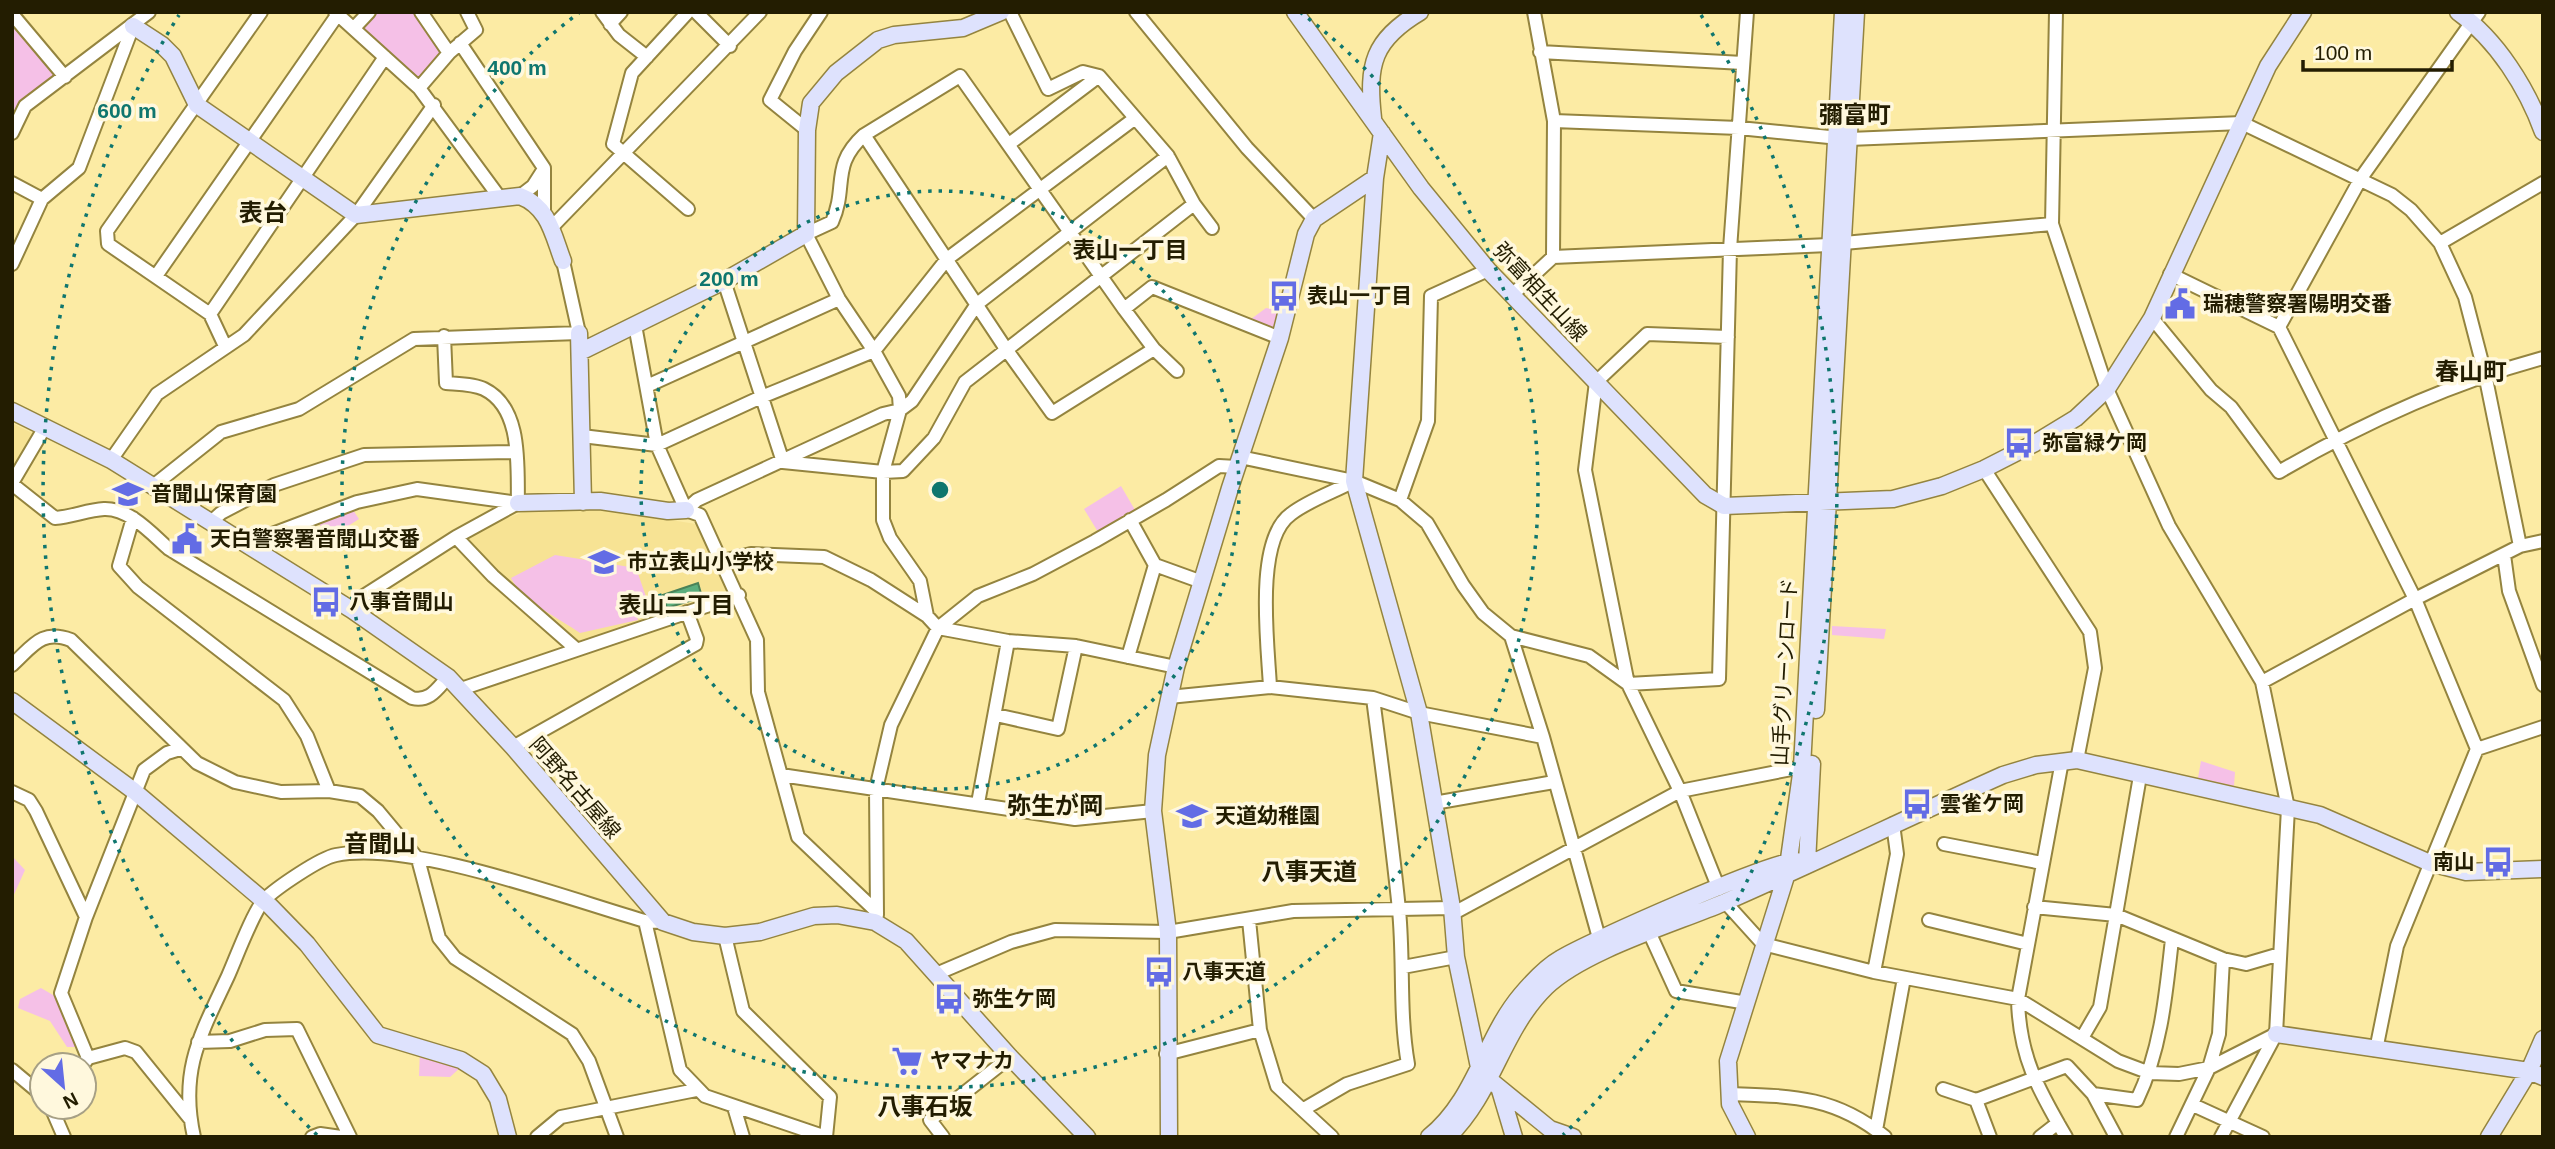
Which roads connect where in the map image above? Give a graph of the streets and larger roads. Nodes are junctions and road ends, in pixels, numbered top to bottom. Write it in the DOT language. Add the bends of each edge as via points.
graph roads {
  1 [pos="149,12"];
  2 [pos="261,12"];
  3 [pos="369,12"];
  4 [pos="421,12"];
  5 [pos="467,12"];
  6 [pos="602,12"];
  7 [pos="621,12"];
  8 [pos="688,12"];
  9 [pos="696,12"];
  10 [pos="761,12"];
  11 [pos="821,12"];
  12 [pos="1001,12"];
  13 [pos="1010,12"];
  14 [pos="1136,12"];
  15 [pos="1295,12"];
  16 [pos="1420,12"];
  17 [pos="1534,12"];
  18 [pos="1746,12"];
  19 [pos="1848,12"];
  20 [pos="2056,12"];
  21 [pos="2303,12"];
  22 [pos="336,13"];
  23 [pos="12,14"];
  24 [pos="2469,15"];
  25 [pos="610,24"];
  26 [pos="133,26"];
  27 [pos="354,28"];
  28 [pos="460,43"];
  29 [pos="730,46"];
  30 [pos="1540,52"];
  31 [pos="449,53"];
  32 [pos="385,57"];
  33 [pos="647,57"];
  34 [pos="1743,63"];
  35 [pos="65,76"];
  36 [pos="1099,76"];
  37 [pos="419,88"];
  38 [pos="197,105"];
  39 [pos="434,105"];
  40 [pos="1373,118"];
  41 [pos="1134,119"];
  42 [pos="1554,121"];
  43 [pos="2242,123"];
  44 [pos="1739,128"];
  45 [pos="2054,129"];
  46 [pos="807,130"];
  47 [pos="2543,132"];
  48 [pos="12,133"];
  49 [pos="1382,133"];
  50 [pos="864,135"];
  51 [pos="1842,139"];
  52 [pos="248,144"];
  53 [pos="1009,145"];
  54 [pos="623,152"];
  55 [pos="1168,156"];
  56 [pos="544,168"];
  57 [pos="1375,178"];
  58 [pos="2361,178"];
  59 [pos="301,179"];
  60 [pos="12,183"];
  61 [pos="2543,183"];
  62 [pos="1040,189"];
  63 [pos="520,196"];
  64 [pos="500,198"];
  65 [pos="42,199"];
  66 [pos="1194,204"];
  67 [pos="688,209"];
  68 [pos="544,212"];
  69 [pos="356,215"];
  70 [pos="1314,219"];
  71 [pos="2052,224"];
  72 [pos="551,228"];
  73 [pos="1212,228"];
  74 [pos="806,234"];
  75 [pos="1072,234"];
  76 [pos="2440,243"];
  77 [pos="1837,244"];
  78 [pos="1730,249"];
  79 [pos="1553,257"];
  80 [pos="947,259"];
  81 [pos="563,261"];
  82 [pos="12,264"];
  83 [pos="1488,270"];
  84 [pos="2170,274"];
  85 [pos="156,276"];
  86 [pos="1101,276"];
  87 [pos="724,281"];
  88 [pos="1512,295"];
  89 [pos="839,299"];
  90 [pos="977,304"];
  91 [pos="1124,309"];
  92 [pos="210,314"];
  93 [pos="2152,318"];
  94 [pos="635,325"];
  95 [pos="2278,327"];
  96 [pos="579,333"];
  97 [pos="444,336"];
  98 [pos="1728,337"];
  99 [pos="1280,338"];
  100 [pos="743,341"];
  101 [pos="225,346"];
  102 [pos="1006,349"];
  103 [pos="1154,349"];
  104 [pos="874,351"];
  105 [pos="580,352"];
  106 [pos="2543,358"];
  107 [pos="1177,371"];
  108 [pos="2485,374"];
  109 [pos="1596,382"];
  110 [pos="647,386"];
  111 [pos="2107,389"];
  112 [pos="762,397"];
  113 [pos="900,410"];
  114 [pos="12,411"];
  115 [pos="45,427"];
  116 [pos="582,436"];
  117 [pos="2334,440"];
  118 [pos="657,446"];
  119 [pos="516,452"];
  120 [pos="111,460"];
  121 [pos="783,462"];
  122 [pos="1239,462"];
  123 [pos="1983,469"];
  124 [pos="883,472"];
  125 [pos="1354,481"];
  126 [pos="12,483"];
  127 [pos="153,486"];
  128 [pos="1400,499"];
  129 [pos="1822,501"];
  130 [pos="583,502"];
  131 [pos="518,503"];
  132 [pos="1724,506"];
  133 [pos="686,510"];
  134 [pos="133,518"];
  135 [pos="1130,520"];
  136 [pos="212,521"];
  137 [pos="456,537"];
  138 [pos="2543,541"];
  139 [pos="250,546"];
  140 [pos="2520,546"];
  141 [pos="2504,555"];
  142 [pos="723,561"];
  143 [pos="1155,565"];
  144 [pos="1202,582"];
  145 [pos="738,595"];
  146 [pos="2415,599"];
  147 [pos="352,610"];
  148 [pos="687,612"];
  149 [pos="927,616"];
  150 [pos="938,628"];
  151 [pos="1511,636"];
  152 [pos="1008,641"];
  153 [pos="1076,646"];
  154 [pos="575,648"];
  155 [pos="1128,657"];
  156 [pos="12,665"];
  157 [pos="1176,667"];
  158 [pos="448,677"];
  159 [pos="2262,682"];
  160 [pos="1628,684"];
  161 [pos="2543,685"];
  162 [pos="1270,687"];
  163 [pos="461,689"];
  164 [pos="1168,696"];
  165 [pos="1373,698"];
  166 [pos="12,701"];
  167 [pos="1419,713"];
  168 [pos="996,715"];
  169 [pos="2543,727"];
  170 [pos="1542,737"];
  171 [pos="513,747"];
  172 [pos="2477,749"];
  173 [pos="180,750"];
  174 [pos="2069,760"];
  175 [pos="1802,767"];
  176 [pos="781,775"];
  177 [pos="2140,776"];
  178 [pos="1555,782"];
  179 [pos="876,789"];
  180 [pos="134,791"];
  181 [pos="329,791"];
  182 [pos="1680,791"];
  183 [pos="12,792"];
  184 [pos="978,803"];
  185 [pos="1434,803"];
  186 [pos="2288,808"];
  187 [pos="1153,811"];
  188 [pos="1893,824"];
  189 [pos="1944,844"];
  190 [pos="1573,849"];
  191 [pos="418,859"];
  192 [pos="1807,863"];
  193 [pos="2042,863"];
  194 [pos="2430,863"];
  195 [pos="1788,867"];
  196 [pos="2543,869"];
  197 [pos="1722,895"];
  198 [pos="263,900"];
  199 [pos="2034,907"];
  200 [pos="1399,911"];
  201 [pos="1452,911"];
  202 [pos="2116,915"];
  203 [pos="86,917"];
  204 [pos="876,917"];
  205 [pos="1249,920"];
  206 [pos="1928,920"];
  207 [pos="645,921"];
  208 [pos="663,922"];
  209 [pos="1168,932"];
  210 [pos="1650,934"];
  211 [pos="725,936"];
  212 [pos="1599,938"];
  213 [pos="2172,939"];
  214 [pos="2028,943"];
  215 [pos="1763,944"];
  216 [pos="2280,954"];
  217 [pos="1456,957"];
  218 [pos="2223,959"];
  219 [pos="1403,967"];
  220 [pos="1874,972"];
  221 [pos="936,974"];
  222 [pos="1904,978"];
  223 [pos="2018,999"];
  224 [pos="1747,1003"];
  225 [pos="1260,1030"];
  226 [pos="2276,1034"];
  227 [pos="2082,1038"];
  228 [pos="2543,1039"];
  229 [pos="198,1042"];
  230 [pos="2376,1050"];
  231 [pos="82,1051"];
  232 [pos="1166,1054"];
  233 [pos="98,1057"];
  234 [pos="1010,1057"];
  235 [pos="2209,1068"];
  236 [pos="12,1070"];
  237 [pos="2150,1073"];
  238 [pos="2536,1074"];
  239 [pos="2033,1080"];
  240 [pos="1490,1081"];
  241 [pos="28,1083"];
  242 [pos="1943,1089"];
  243 [pos="696,1090"];
  244 [pos="1730,1094"];
  245 [pos="2093,1094"];
  246 [pos="1976,1100"];
  247 [pos="2193,1105"];
  248 [pos="734,1107"];
  249 [pos="605,1108"];
  250 [pos="1304,1109"];
  251 [pos="191,1121"];
  252 [pos="2058,1123"];
  253 [pos="2229,1124"];
  254 [pos="1881,1133"];
  255 [pos="194,1137"];
  256 [pos="312,1137"];
  257 [pos="347,1137"];
  258 [pos="508,1137"];
  259 [pos="537,1137"];
  260 [pos="617,1137"];
  261 [pos="743,1137"];
  262 [pos="826,1137"];
  263 [pos="943,1137"];
  264 [pos="1087,1137"];
  265 [pos="1169,1137"];
  266 [pos="1332,1137"];
  267 [pos="1430,1137"];
  268 [pos="1448,1137"];
  269 [pos="1514,1137"];
  270 [pos="1573,1137"];
  271 [pos="1747,1137"];
  272 [pos="1990,1137"];
  273 [pos="2040,1137"];
  274 [pos="2066,1137"];
  275 [pos="2116,1137"];
  276 [pos="2176,1137"];
  277 [pos="2221,1137"];
  278 [pos="2263,1137"];
  279 [pos="2489,1137"];
  1 -- 26 [label="street"];
  2 -- 38 [label="street"];
  3 -- 27 [label="street"];
  4 -- 31 [label="street"];
  5 -- 28 [label="street" via="475,30"];
  6 -- 25 [label="street"];
  7 -- 25 [label="street"];
  8 -- 33 [label="street"];
  9 -- 29 [label="street"];
  10 -- 29 [label="street"];
  11 -- 46 [label="street" via="771,100"];
  12 -- 46 [label="street" via="963,28 878,40 836,74 811,103"];
  13 -- 36 [label="street" via="1048,89 1083,72"];
  14 -- 70 [label="street" via="1247,148"];
  15 -- 40 [label="street, 弥富相生山線"];
  16 -- 40 [label="street" via="1388,33 1376,52"];
  17 -- 30 [label="street"];
  18 -- 34 [label="street"];
  19 -- 51 [label="street, 山手グリーンロード"];
  20 -- 45 [label="street"];
  21 -- 43 [label="street" via="2268,66"];
  22 -- 27 [label="street"];
  22 -- 52 [label="street"];
  23 -- 35 [label="street"];
  24 -- 47 [label="street" via="2509,66"];
  24 -- 58 [label="street"];
  25 -- 33 [label="street"];
  26 -- 35 [label="street"];
  26 -- 38 [label="street" via="173,56"];
  26 -- 65 [label="street" via="79,167"];
  27 -- 32 [label="street"];
  28 -- 31 [label="street"];
  28 -- 56 [label="street"];
  29 -- 54 [label="street"];
  30 -- 34 [label="street"];
  30 -- 42 [label="street"];
  31 -- 37 [label="street"];
  32 -- 37 [label="street"];
  32 -- 59 [label="street"];
  33 -- 54 [label="street" via="632,73 613,144"];
  34 -- 44 [label="street"];
  35 -- 48 [label="street" via="26,106"];
  36 -- 41 [label="street"];
  36 -- 53 [label="street"];
  37 -- 39 [label="street"];
  38 -- 52 [label="street"];
  38 -- 85 [label="street" via="107,231 107,244"];
  39 -- 64 [label="street"];
  39 -- 69 [label="street"];
  40 -- 49 [label="street, 弥富相生山線"];
  41 -- 55 [label="street"];
  41 -- 62 [label="street"];
  42 -- 44 [label="street"];
  42 -- 79 [label="street"];
  43 -- 45 [label="street"];
  43 -- 58 [label="street"];
  43 -- 84 [label="street"];
  44 -- 51 [label="street"];
  44 -- 78 [label="street"];
  45 -- 51 [label="street"];
  45 -- 71 [label="street"];
  46 -- 74 [label="street"];
  49 -- 57 [label="street"];
  49 -- 83 [label="street, 弥富相生山線"];
  50 -- 53 [label="street" via="960,76"];
  50 -- 74 [label="street" via="841,166 839,207 832,222"];
  50 -- 80 [label="street"];
  51 -- 77 [label="street, 山手グリーンロード"];
  52 -- 59 [label="street"];
  52 -- 85 [label="street"];
  53 -- 62 [label="street"];
  54 -- 67 [label="street"];
  54 -- 72 [label="street"];
  55 -- 66 [label="street"];
  55 -- 75 [label="street"];
  56 -- 63 [label="street"];
  56 -- 68 [label="street"];
  57 -- 70 [label="street"];
  57 -- 125 [label="street"];
  58 -- 76 [label="street" via="2412,210"];
  58 -- 95 [label="street"];
  59 -- 69 [label="street"];
  59 -- 92 [label="street"];
  60 -- 65 [label="street"];
  61 -- 76 [label="street"];
  62 -- 75 [label="street"];
  62 -- 80 [label="street"];
  63 -- 64 [label="street"];
  63 -- 68 [label="street"];
  64 -- 69 [label="street"];
  65 -- 82 [label="street"];
  66 -- 73 [label="street"];
  66 -- 86 [label="street"];
  68 -- 72 [label="street"];
  69 -- 101 [label="street" via="244,335"];
  70 -- 99 [label="street" via="1306,234"];
  71 -- 77 [label="street"];
  71 -- 111 [label="street"];
  72 -- 81 [label="street"];
  74 -- 87 [label="street"];
  74 -- 89 [label="street"];
  75 -- 86 [label="street"];
  75 -- 90 [label="street"];
  76 -- 108 [label="street" via="2465,297"];
  77 -- 78 [label="street"];
  77 -- 129 [label="street, 山手グリーンロード"];
  78 -- 79 [label="street"];
  78 -- 98 [label="street"];
  79 -- 88 [label="street"];
  80 -- 90 [label="street"];
  80 -- 104 [label="street"];
  81 -- 96 [label="street"];
  83 -- 88 [label="street, 弥富相生山線"];
  83 -- 128 [label="street" via="1431,296 1428,421"];
  84 -- 93 [label="street"];
  84 -- 95 [label="street"];
  85 -- 92 [label="street"];
  86 -- 91 [label="street"];
  86 -- 102 [label="street"];
  87 -- 94 [label="street"];
  87 -- 100 [label="street"];
  88 -- 109 [label="street, 弥富相生山線"];
  89 -- 100 [label="street"];
  89 -- 104 [label="street"];
  90 -- 102 [label="street"];
  90 -- 113 [label="street" via="912,401"];
  91 -- 99 [label="street" via="1152,287"];
  91 -- 103 [label="street"];
  92 -- 101 [label="street"];
  93 -- 111 [label="street"];
  93 -- 117 [label="street" via="2211,390 2231,407 2279,472"];
  94 -- 105 [label="street"];
  94 -- 110 [label="street"];
  95 -- 117 [label="street"];
  96 -- 97 [label="street"];
  96 -- 105 [label="street"];
  97 -- 119 [label="street" via="446,383 481,387 494,395 511,420"];
  97 -- 127 [label="street" via="414,339 299,409 221,432"];
  98 -- 109 [label="street" via="1647,334"];
  98 -- 132 [label="street"];
  99 -- 122 [label="street"];
  100 -- 110 [label="street"];
  100 -- 112 [label="street"];
  101 -- 120 [label="street" via="157,394"];
  102 -- 103 [label="street" via="1052,413"];
  102 -- 124 [label="street" via="965,382 934,438 915,459 903,471"];
  103 -- 107 [label="street"];
  104 -- 112 [label="street"];
  104 -- 113 [label="street" via="899,396"];
  105 -- 116 [label="street"];
  106 -- 108 [label="street"];
  108 -- 117 [label="street"];
  108 -- 140 [label="street"];
  109 -- 132 [label="street, 弥富相生山線" via="1706,495"];
  109 -- 160 [label="street" via="1585,470"];
  110 -- 118 [label="street"];
  111 -- 123 [label="street" via="2076,418"];
  111 -- 159 [label="street" via="2169,526"];
  112 -- 118 [label="street"];
  112 -- 121 [label="street"];
  113 -- 121 [label="street"];
  113 -- 124 [label="street"];
  114 -- 115 [label="street, 阿野名古屋線"];
  115 -- 120 [label="street, 阿野名古屋線"];
  115 -- 126 [label="street"];
  116 -- 118 [label="street"];
  116 -- 130 [label="street"];
  117 -- 146 [label="street"];
  118 -- 133 [label="street"];
  119 -- 131 [label="street"];
  119 -- 136 [label="street" via="364,455 274,485"];
  120 -- 127 [label="street, 阿野名古屋線"];
  121 -- 124 [label="street"];
  121 -- 133 [label="street" via="697,500"];
  122 -- 125 [label="street"];
  122 -- 135 [label="street" via="1219,466"];
  122 -- 144 [label="street"];
  123 -- 129 [label="street" via="1894,499"];
  123 -- 174 [label="street" via="2090,632 2095,668"];
  124 -- 149 [label="street" via="883,520 920,581"];
  125 -- 128 [label="street"];
  125 -- 162 [label="street" via="1289,515 1269,548"];
  125 -- 167 [label="street"];
  126 -- 134 [label="street" via="55,517 103,509"];
  127 -- 136 [label="street, 阿野名古屋線"];
  128 -- 151 [label="street" via="1427,523 1483,613"];
  129 -- 132 [label="street"];
  129 -- 175 [label="street, 山手グリーンロード"];
  129 -- 192 [label="street, 山手グリーンロード"];
  130 -- 131 [label="street"];
  130 -- 133 [label="street"];
  131 -- 137 [label="street"];
  131 -- 139 [label="street" via="417,489 357,502"];
  132 -- 160 [label="street" via="1719,679"];
  133 -- 142 [label="street" via="699,514"];
  134 -- 158 [label="street" via="169,549 412,698 430,697"];
  134 -- 181 [label="street" via="119,566 138,587 284,700 307,736"];
  135 -- 143 [label="street"];
  135 -- 150 [label="street" via="1033,574 978,596"];
  136 -- 139 [label="street, 阿野名古屋線"];
  137 -- 147 [label="street" via="359,599"];
  137 -- 154 [label="street"];
  138 -- 140 [label="street"];
  139 -- 147 [label="street, 阿野名古屋線"];
  140 -- 141 [label="street"];
  141 -- 146 [label="street"];
  141 -- 161 [label="street" via="2509,591"];
  142 -- 145 [label="street"];
  142 -- 149 [label="street" via="751,554 824,557"];
  143 -- 144 [label="street"];
  143 -- 155 [label="street"];
  144 -- 157 [label="street"];
  145 -- 148 [label="street"];
  145 -- 176 [label="street" via="757,640 758,692"];
  146 -- 159 [label="street"];
  146 -- 172 [label="street"];
  147 -- 158 [label="street, 阿野名古屋線"];
  148 -- 154 [label="street"];
  148 -- 171 [label="street" via="696,644"];
  149 -- 150 [label="street"];
  150 -- 152 [label="street"];
  150 -- 179 [label="street" via="891,725"];
  151 -- 160 [label="street" via="1590,656"];
  151 -- 170 [label="street"];
  152 -- 153 [label="street"];
  152 -- 168 [label="street"];
  153 -- 155 [label="street"];
  153 -- 168 [label="street" via="1058,729"];
  154 -- 163 [label="street"];
  155 -- 157 [label="street"];
  156 -- 173 [label="street" via="42,637 57,635 71,640"];
  157 -- 164 [label="street"];
  158 -- 163 [label="street, 阿野名古屋線"];
  159 -- 186 [label="street"];
  160 -- 182 [label="street"];
  162 -- 164 [label="street"];
  162 -- 165 [label="street"];
  163 -- 171 [label="street, 阿野名古屋線"];
  164 -- 187 [label="street"];
  165 -- 167 [label="street"];
  165 -- 200 [label="street"];
  166 -- 180 [label="street"];
  167 -- 170 [label="street"];
  167 -- 185 [label="street"];
  168 -- 184 [label="street"];
  169 -- 172 [label="street"];
  170 -- 178 [label="street"];
  171 -- 208 [label="street, 阿野名古屋線"];
  172 -- 194 [label="street"];
  173 -- 180 [label="street" via="152,761"];
  173 -- 181 [label="street" via="235,782 281,792"];
  174 -- 177 [label="street"];
  174 -- 188 [label="street" via="2003,775"];
  174 -- 193 [label="street"];
  175 -- 182 [label="street"];
  175 -- 195 [label="street, 山手グリーンロード"];
  176 -- 179 [label="street"];
  176 -- 204 [label="street" via="798,837"];
  177 -- 186 [label="street"];
  177 -- 202 [label="street"];
  178 -- 185 [label="street"];
  178 -- 190 [label="street"];
  179 -- 184 [label="street"];
  179 -- 204 [label="street"];
  180 -- 198 [label="street"];
  180 -- 203 [label="street"];
  181 -- 191 [label="street" via="360,796"];
  182 -- 190 [label="street"];
  182 -- 197 [label="street"];
  183 -- 203 [label="street" via="29,800 36,811"];
  184 -- 187 [label="street" via="1074,819"];
  185 -- 201 [label="street"];
  186 -- 194 [label="street" via="2320,815"];
  186 -- 216 [label="street"];
  187 -- 209 [label="street"];
  188 -- 192 [label="street"];
  188 -- 220 [label="street" via="1897,853"];
  189 -- 193 [label="street"];
  190 -- 201 [label="street"];
  190 -- 212 [label="street"];
  191 -- 198 [label="street" via="362,852 332,856"];
  191 -- 207 [label="street"];
  191 -- 249 [label="street" via="439,938 455,958 572,1034 589,1061"];
  192 -- 195 [label="street"];
  193 -- 199 [label="street"];
  194 -- 196 [label="street" via="2466,872"];
  194 -- 230 [label="street" via="2398,946"];
  195 -- 197 [label="street"];
  195 -- 215 [label="street, 山手グリーンロード"];
  197 -- 210 [label="street"];
  197 -- 212 [label="street"];
  197 -- 215 [label="street"];
  198 -- 229 [label="street"];
  198 -- 258 [label="street" via="307,944 378,1035 461,1060 483,1074 498,1099"];
  199 -- 202 [label="street"];
  199 -- 214 [label="street"];
  200 -- 201 [label="street"];
  200 -- 205 [label="street" via="1293,911"];
  200 -- 219 [label="street"];
  201 -- 217 [label="street"];
  202 -- 213 [label="street"];
  202 -- 227 [label="street" via="2101,1007"];
  203 -- 231 [label="street" via="61,993"];
  204 -- 211 [label="street" via="814,916 760,932"];
  204 -- 221 [label="street"];
  205 -- 209 [label="street"];
  205 -- 225 [label="street"];
  206 -- 214 [label="street"];
  207 -- 208 [label="street"];
  207 -- 243 [label="street" via="675,1056"];
  208 -- 211 [label="street"];
  209 -- 221 [label="street" via="1055,930 1011,942"];
  209 -- 232 [label="street"];
  210 -- 224 [label="street" via="1676,991"];
  210 -- 240 [label="street" via="1597,955 1547,986 1517,1020"];
  211 -- 262 [label="street" via="743,1012 830,1097"];
  212 -- 240 [label="street" via="1558,960 1522,993 1490,1044"];
  213 -- 218 [label="street"];
  213 -- 237 [label="street"];
  214 -- 223 [label="street"];
  215 -- 220 [label="street"];
  215 -- 224 [label="street, 山手グリーンロード"];
  216 -- 218 [label="street" via="2246,964"];
  216 -- 226 [label="street"];
  217 -- 219 [label="street"];
  217 -- 240 [label="street"];
  218 -- 235 [label="street" via="2219,1034"];
  219 -- 250 [label="street" via="1401,1028 1408,1064 1347,1084"];
  220 -- 222 [label="street"];
  221 -- 234 [label="street"];
  222 -- 223 [label="street"];
  222 -- 254 [label="street"];
  223 -- 227 [label="street"];
  223 -- 239 [label="street" via="2018,1030"];
  224 -- 244 [label="street, 山手グリーンロード" via="1728,1061"];
  225 -- 232 [label="street"];
  225 -- 250 [label="street" via="1277,1086"];
  226 -- 230 [label="street"];
  226 -- 235 [label="street"];
  226 -- 253 [label="street"];
  227 -- 237 [label="street" via="2118,1061"];
  228 -- 238 [label="street"];
  229 -- 251 [label="street" via="188,1077"];
  229 -- 257 [label="street" via="297,1029"];
  230 -- 238 [label="street"];
  232 -- 265 [label="street"];
  233 -- 251 [label="street" via="125,1048 136,1052"];
  234 -- 263 [label="street" via="930,1120"];
  234 -- 264 [label="street"];
  235 -- 237 [label="street"];
  235 -- 247 [label="street"];
  236 -- 241 [label="street"];
  237 -- 245 [label="street" via="2137,1100"];
  238 -- 279 [label="street"];
  239 -- 245 [label="street" via="2067,1066"];
  239 -- 246 [label="street"];
  239 -- 252 [label="street"];
  240 -- 267 [label="street"];
  240 -- 268 [label="street"];
  240 -- 269 [label="street"];
  240 -- 270 [label="street" via="1550,1129"];
  242 -- 246 [label="street"];
  243 -- 248 [label="street"];
  243 -- 249 [label="street"];
  244 -- 254 [label="street" via="1795,1096 1837,1106"];
  244 -- 271 [label="street, 山手グリーンロード" via="1730,1104"];
  245 -- 275 [label="street"];
  246 -- 272 [label="street"];
  247 -- 253 [label="street"];
  247 -- 276 [label="street"];
  248 -- 261 [label="street"];
  248 -- 262 [label="street"];
  249 -- 259 [label="street" via="561,1116"];
  249 -- 260 [label="street"];
  250 -- 266 [label="street"];
  251 -- 255 [label="street"];
  252 -- 273 [label="street"];
  252 -- 274 [label="street"];
  253 -- 277 [label="street"];
  253 -- 278 [label="street"];
  256 -- 257 [label="street"];
}
